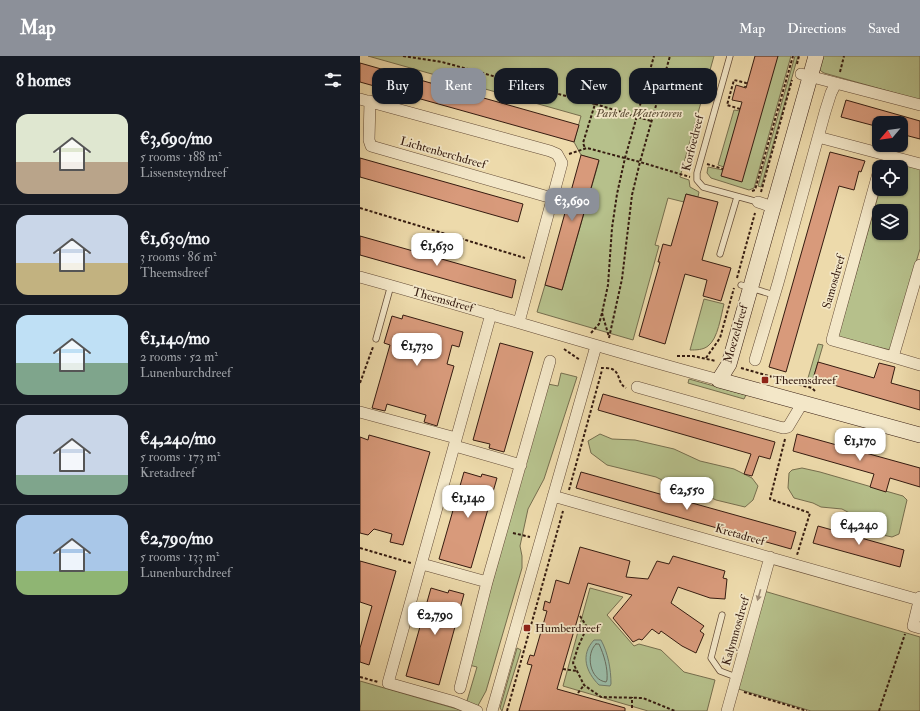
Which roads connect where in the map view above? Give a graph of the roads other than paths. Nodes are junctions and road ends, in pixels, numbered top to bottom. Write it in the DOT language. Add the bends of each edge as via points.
graph roads {
  1 [pos="730,56"];
  2 [pos="806,56"];
  3 [pos="816,56"];
  4 [pos="806,75"];
  5 [pos="836,83"];
  6 [pos="365,100"];
  7 [pos="920,105"];
  8 [pos="818,137"];
  9 [pos="883,155"];
  10 [pos="882,160"];
  11 [pos="920,164"];
  12 [pos="872,195"];
  13 [pos="737,197"];
  14 [pos="552,198"];
  15 [pos="765,204"];
  16 [pos="720,254"];
  17 [pos="920,265"];
  18 [pos="360,277"];
  19 [pos="391,285"];
  20 [pos="746,287"];
  21 [pos="774,295"];
  22 [pos="491,314"];
  23 [pos="519,322"];
  24 [pos="376,339"];
  25 [pos="592,344"];
  26 [pos="893,357"];
  27 [pos="755,360"];
  28 [pos="550,362"];
  29 [pos="920,365"];
  30 [pos="719,380"];
  31 [pos="637,387"];
  32 [pos="803,402"];
  33 [pos="360,412"];
  34 [pos="920,435"];
  35 [pos="456,442"];
  36 [pos="521,465"];
  37 [pos="553,496"];
  38 [pos="770,557"];
  39 [pos="422,565"];
  40 [pos="487,582"];
  41 [pos="920,599"];
  42 [pos="722,615"];
  43 [pos="917,627"];
  44 [pos="736,677"];
  45 [pos="460,688"];
  46 [pos="477,711"];
  47 [pos="492,711"];
  48 [pos="726,711"];
  1 -- 13 [label="lane, Korfoedreef" via="697,177 703,187"];
  2 -- 4 [label="street, Moezeldreef"];
  3 -- 4 [label="street, Moezeldreef"];
  4 -- 5 [label="street"];
  4 -- 15 [label="street, Moezeldreef"];
  5 -- 7 [label="street"];
  5 -- 8 [label="street"];
  6 -- 14 [label="street, Lichtenberchdreef" via="371,146"];
  6 -- 14 [label="street, Lichtenberchdreef" via="557,154 562,163"];
  8 -- 9 [label="street"];
  8 -- 21 [label="street"];
  9 -- 10 [label="street"];
  9 -- 11 [label="street"];
  12 -- 26 [label="street, Samosdreef" via="832,340"];
  13 -- 15 [label="lane, Korfoedreef"];
  13 -- 16 [label="lane"];
  14 -- 23 [label="street"];
  15 -- 20 [label="street, Moezeldreef"];
  17 -- 26 [label="street"];
  18 -- 19 [label="street, Theemsdreef"];
  19 -- 22 [label="street, Theemsdreef"];
  19 -- 24 [label="lane"];
  20 -- 21 [label="lane"];
  20 -- 30 [label="street, Moezeldreef"];
  21 -- 27 [label="street"];
  22 -- 23 [label="street, Theemsdreef"];
  22 -- 35 [label="street"];
  23 -- 25 [label="street, Theemsdreef"];
  25 -- 30 [label="street, Theemsdreef"];
  25 -- 37 [label="street" via="590,364"];
  26 -- 29 [label="street, Samosdreef"];
  28 -- 36 [label="street"];
  30 -- 32 [label="street, Theemsdreef"];
  31 -- 32 [label="street" via="783,428 788,427"];
  32 -- 34 [label="street, Theemsdreef"];
  33 -- 35 [label="street"];
  35 -- 36 [label="street"];
  35 -- 39 [label="street"];
  36 -- 40 [label="street"];
  37 -- 38 [label="street, Kretadreef"];
  37 -- 47 [label="street"];
  38 -- 41 [label="street, Kretadreef"];
  38 -- 44 [label="street, Kalymnosdreef, one-way"];
  39 -- 40 [label="street"];
  39 -- 46 [label="street" via="388,683"];
  40 -- 45 [label="street"];
  41 -- 43 [label="street"];
  42 -- 44 [label="lane" via="711,658 720,671"];
  44 -- 48 [label="street, Kalymnosdreef"];
}
